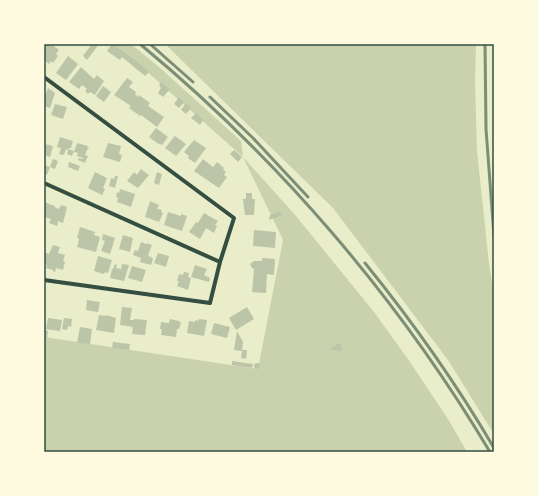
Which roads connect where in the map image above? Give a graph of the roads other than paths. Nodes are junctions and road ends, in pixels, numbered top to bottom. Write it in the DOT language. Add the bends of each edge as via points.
graph roads {
  1 [pos="44,77"];
  2 [pos="44,183"];
  3 [pos="220,262"];
  4 [pos="44,280"];
  1 -- 3 [label="street" via="234,218"];
  2 -- 3 [label="street"];
  3 -- 4 [label="street" via="210,302"];
}
